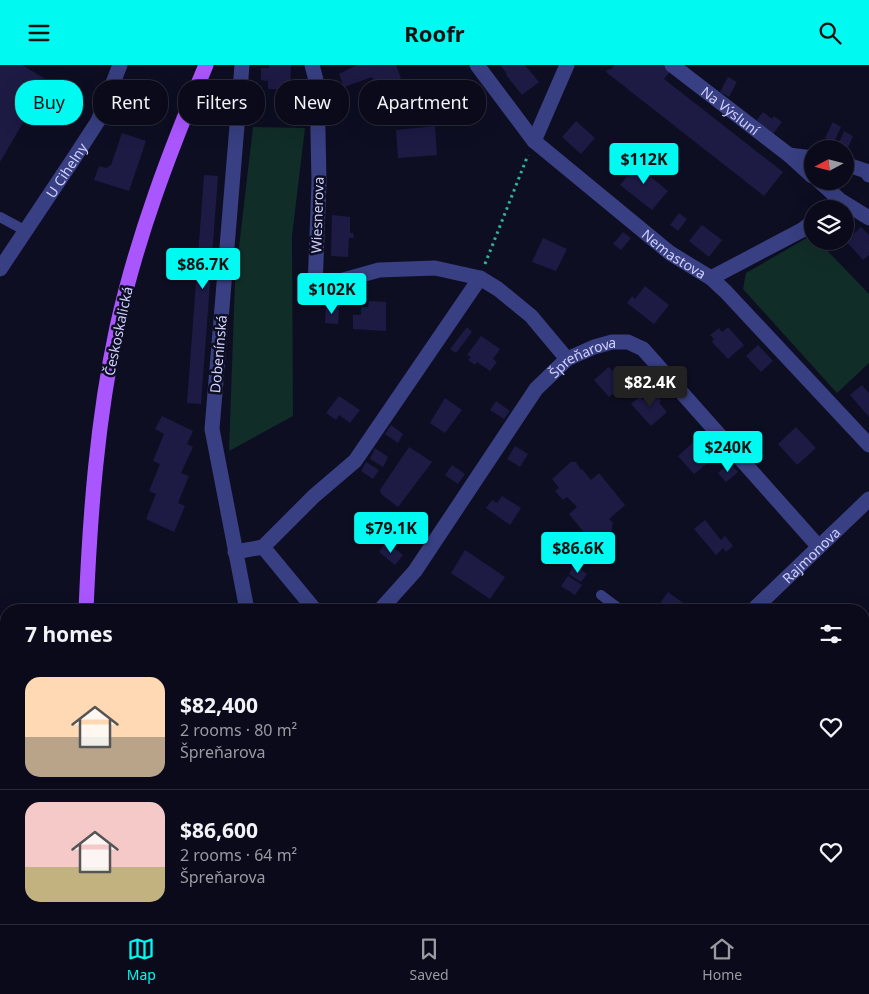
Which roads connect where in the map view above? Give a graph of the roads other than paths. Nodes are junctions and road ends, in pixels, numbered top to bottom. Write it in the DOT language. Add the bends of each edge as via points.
graph roads {
  1 [pos="120,65"];
  2 [pos="206,65"];
  3 [pos="242,65"];
  4 [pos="312,65"];
  5 [pos="477,65"];
  6 [pos="567,65"];
  7 [pos="672,65"];
  8 [pos="534,141"];
  9 [pos="788,155"];
  10 [pos="804,158"];
  11 [pos="854,167"];
  12 [pos="804,169"];
  13 [pos="869,175"];
  14 [pos="854,212"];
  15 [pos="0,217"];
  16 [pos="869,218"];
  17 [pos="804,228"];
  18 [pos="26,231"];
  19 [pos="0,269"];
  20 [pos="480,278"];
  21 [pos="711,278"];
  22 [pos="567,359"];
  23 [pos="869,445"];
  24 [pos="869,499"];
  25 [pos="818,546"];
  26 [pos="263,547"];
  27 [pos="235,552"];
  28 [pos="601,595"];
  29 [pos="86,604"];
  30 [pos="245,604"];
  31 [pos="311,604"];
  32 [pos="385,604"];
  33 [pos="613,604"];
  34 [pos="759,604"];
  1 -- 18 [label="street, U Cihelny" via="98,121"];
  2 -- 29 [label="main road, Českoskalická" via="153,198 117,327 102,407"];
  3 -- 27 [label="street, Dobenínská" via="212,429"];
  4 -- 20 [label="street, Wiesnerova" via="317,84 319,182 315,288 379,270 435,269"];
  5 -- 8 [label="street, Nemastova"];
  6 -- 8 [label="street"];
  7 -- 9 [label="street, Na Výsluní"];
  8 -- 21 [label="street, Nemastova" via="670,253"];
  9 -- 10 [label="street, Na Výsluní"];
  9 -- 12 [label="street, Na Výsluní"];
  11 -- 13 [label="street"];
  14 -- 16 [label="street"];
  15 -- 18 [label="lane"];
  17 -- 21 [label="street"];
  18 -- 19 [label="street, U Cihelny"];
  20 -- 22 [label="street" via="531,316"];
  20 -- 26 [label="street" via="355,461"];
  21 -- 23 [label="street, Nemastova"];
  22 -- 25 [label="street, Špreňarova" via="612,342 628,342 643,349"];
  22 -- 32 [label="street, Špreňarova" via="536,389 415,571"];
  24 -- 25 [label="street, Rajmonova"];
  25 -- 34 [label="street, Rajmonova"];
  26 -- 27 [label="street"];
  26 -- 31 [label="street"];
  27 -- 30 [label="street, Dobenínská"];
  28 -- 33 [label="lane"];
}
